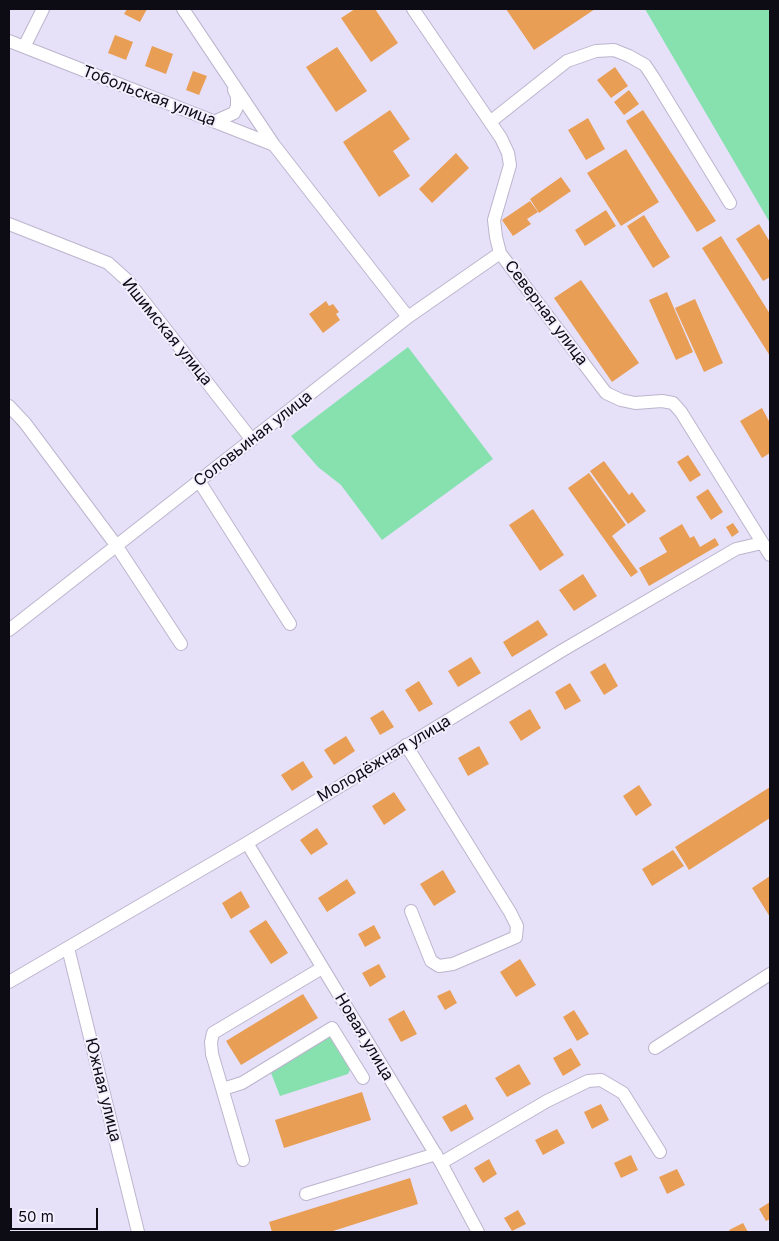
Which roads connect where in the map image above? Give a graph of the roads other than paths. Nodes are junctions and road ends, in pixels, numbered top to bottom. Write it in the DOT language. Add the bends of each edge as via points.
graph roads {
  1 [pos="43,9"];
  2 [pos="183,9"];
  3 [pos="414,9"];
  4 [pos="9,41"];
  5 [pos="24,47"];
  6 [pos="231,80"];
  7 [pos="216,121"];
  8 [pos="490,122"];
  9 [pos="274,145"];
  10 [pos="730,202"];
  11 [pos="9,224"];
  12 [pos="500,253"];
  13 [pos="408,317"];
  14 [pos="9,406"];
  15 [pos="252,440"];
  16 [pos="199,481"];
  17 [pos="762,542"];
  18 [pos="116,545"];
  19 [pos="770,556"];
  20 [pos="290,624"];
  21 [pos="9,630"];
  22 [pos="181,644"];
  23 [pos="406,745"];
  24 [pos="247,843"];
  25 [pos="411,911"];
  26 [pos="68,948"];
  27 [pos="322,968"];
  28 [pos="770,974"];
  29 [pos="9,982"];
  30 [pos="655,1048"];
  31 [pos="363,1078"];
  32 [pos="223,1089"];
  33 [pos="660,1152"];
  34 [pos="438,1158"];
  35 [pos="243,1160"];
  36 [pos="306,1194"];
  37 [pos="138,1232"];
  38 [pos="478,1232"];
  1 -- 5 [label="street"];
  2 -- 6 [label="street, Тобольская улица"];
  3 -- 8 [label="street, Северная улица"];
  4 -- 5 [label="street, Тобольская улица"];
  5 -- 7 [label="street, Тобольская улица"];
  6 -- 7 [label="street" via="237,107 234,113"];
  6 -- 9 [label="street, Тобольская улица"];
  7 -- 9 [label="street, Тобольская улица"];
  8 -- 10 [label="street" via="567,61 596,51 614,50 645,65"];
  8 -- 12 [label="street, Северная улица" via="508,153 510,165 494,220"];
  9 -- 13 [label="street, Тобольская улица"];
  11 -- 15 [label="street, Ишимская улица" via="108,263 128,281"];
  12 -- 13 [label="street, Соловьиная улица"];
  12 -- 17 [label="street, Северная улица" via="606,393 635,403 673,403"];
  13 -- 15 [label="street, Соловьиная улица"];
  14 -- 18 [label="street"];
  15 -- 16 [label="street, Соловьиная улица"];
  16 -- 18 [label="street, Соловьиная улица"];
  16 -- 20 [label="street"];
  17 -- 19 [label="street, Северная улица"];
  17 -- 23 [label="street, Молодёжная улица" via="736,549"];
  18 -- 21 [label="street, Соловьиная улица"];
  18 -- 22 [label="street"];
  23 -- 24 [label="street, Молодёжная улица"];
  23 -- 25 [label="street" via="510,912 517,926 516,937 453,964 439,966 431,961"];
  24 -- 26 [label="street, Молодёжная улица"];
  24 -- 27 [label="street, Новая улица"];
  26 -- 29 [label="street, Молодёжная улица"];
  26 -- 37 [label="street, Южная улица"];
  27 -- 32 [label="street" via="213,1032 212,1054"];
  27 -- 34 [label="street, Новая улица"];
  28 -- 30 [label="street"];
  31 -- 32 [label="street" via="332,1028 242,1083"];
  32 -- 35 [label="street"];
  33 -- 34 [label="street" via="623,1093 601,1080 588,1081"];
  34 -- 36 [label="street"];
  34 -- 38 [label="street, Новая улица"];
}
